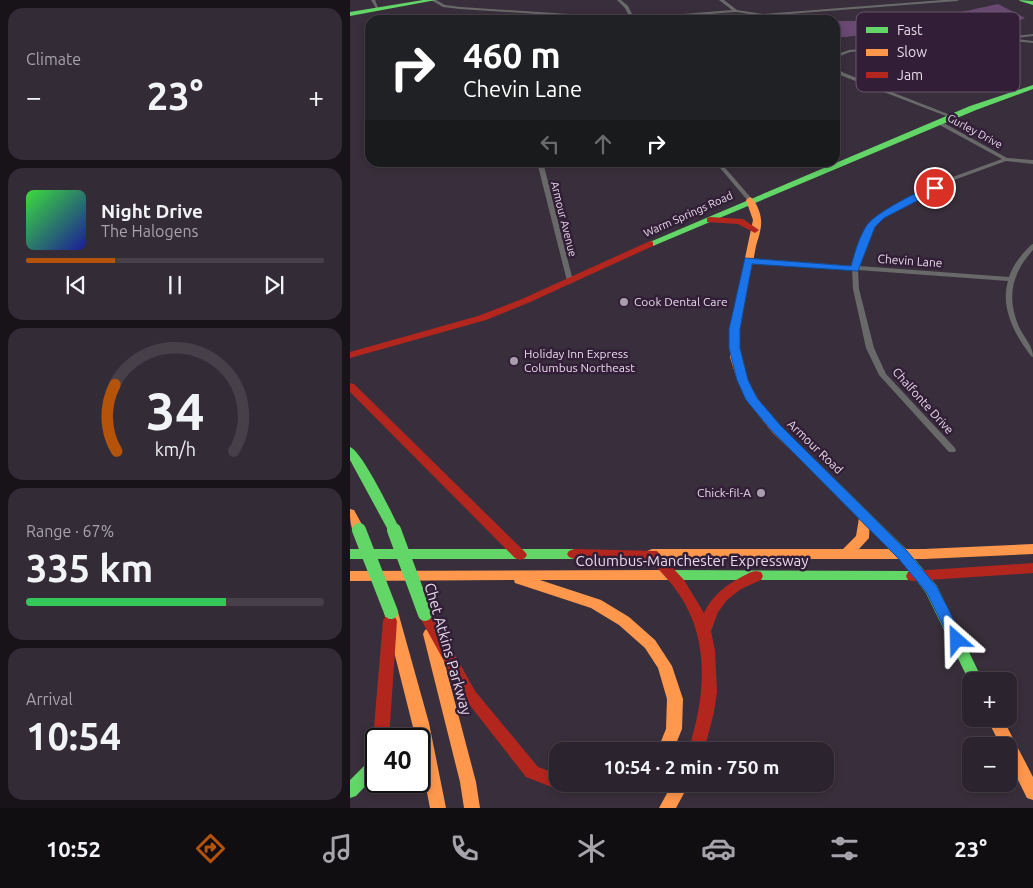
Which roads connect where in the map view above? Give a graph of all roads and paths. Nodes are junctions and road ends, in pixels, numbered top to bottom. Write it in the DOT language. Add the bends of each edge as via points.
graph roads {
  1 [pos="433,0"];
  2 [pos="619,0"];
  3 [pos="721,0"];
  4 [pos="957,0"];
  5 [pos="375,5"];
  6 [pos="736,11"];
  7 [pos="528,12"];
  8 [pos="350,14"];
  9 [pos="514,15"];
  10 [pos="573,15"];
  11 [pos="631,15"];
  12 [pos="684,15"];
  13 [pos="1033,35"];
  14 [pos="1020,36"];
  15 [pos="1020,41"];
  16 [pos="1033,42"];
  17 [pos="856,50"];
  18 [pos="840,55"];
  19 [pos="840,72"];
  20 [pos="856,80"];
  21 [pos="1033,87"];
  22 [pos="888,92"];
  23 [pos="1019,92"];
  24 [pos="1020,92"];
  25 [pos="951,117"];
  26 [pos="938,122"];
  27 [pos="1006,159"];
  28 [pos="1033,162"];
  29 [pos="840,163"];
  30 [pos="541,167"];
  31 [pos="721,167"];
  32 [pos="830,167"];
  33 [pos="750,200"];
  34 [pos="699,222"];
  35 [pos="755,230"];
  36 [pos="1033,246"];
  37 [pos="748,260"];
  38 [pos="855,269"];
  39 [pos="1010,279"];
  40 [pos="570,281"];
  41 [pos="351,354"];
  42 [pos="1033,355"];
  43 [pos="350,386"];
  44 [pos="952,450"];
  45 [pos="350,451"];
  46 [pos="350,512"];
  47 [pos="864,515"];
  48 [pos="1033,548"];
  49 [pos="350,554"];
  50 [pos="652,554"];
  51 [pos="846,554"];
  52 [pos="903,554"];
  53 [pos="520,555"];
  54 [pos="1033,568"];
  55 [pos="671,575"];
  56 [pos="350,576"];
  57 [pos="510,576"];
  58 [pos="756,576"];
  59 [pos="920,576"];
  60 [pos="391,612"];
  61 [pos="425,614"];
  62 [pos="704,630"];
  63 [pos="972,672"];
  64 [pos="999,727"];
  65 [pos="383,728"];
  66 [pos="669,742"];
  67 [pos="700,742"];
  68 [pos="365,776"];
  69 [pos="549,779"];
  70 [pos="350,791"];
  71 [pos="676,792"];
  72 [pos="1033,793"];
  73 [pos="438,808"];
  74 [pos="472,808"];
  75 [pos="667,808"];
  1 -- 5 [label="main road"];
  1 -- 7 [label="street" via="444,6"];
  2 -- 11 [label="street"];
  3 -- 6 [label="street"];
  4 -- 6 [label="street" via="784,14"];
  5 -- 8 [label="main road"];
  6 -- 12 [label="street"];
  7 -- 9 [label="street"];
  7 -- 10 [label="street"];
  13 -- 14 [label="street"];
  15 -- 16 [label="street"];
  17 -- 18 [label="street"];
  19 -- 20 [label="street, Gurley Drive"];
  21 -- 24 [label="main road, Warm Springs Road"];
  22 -- 25 [label="street, Gurley Drive"];
  23 -- 25 [label="main road, Warm Springs Road"];
  25 -- 26 [label="main road, Warm Springs Road"];
  26 -- 27 [label="street, Gurley Drive"];
  26 -- 29 [label="main road, Warm Springs Road"];
  27 -- 28 [label="street, Gurley Drive"];
  27 -- 38 [label="street, Chalfonte Drive" via="952,180 881,216 871,226"];
  30 -- 40 [label="street, Armour Avenue"];
  31 -- 33 [label="street"];
  32 -- 33 [label="main road, Warm Springs Road"];
  33 -- 34 [label="main road, Warm Springs Road"];
  33 -- 35 [label="main road, Armour Road" via="757,220"];
  34 -- 35 [label="main road" via="735,220 751,225"];
  34 -- 40 [label="main road, Warm Springs Road"];
  35 -- 37 [label="main road, Armour Road"];
  36 -- 39 [label="street" via="1016,264"];
  37 -- 38 [label="street, Chevin Lane"];
  37 -- 47 [label="main road, Armour Road" via="734,329 742,380 752,400 776,429"];
  38 -- 39 [label="street, Chevin Lane"];
  38 -- 44 [label="street, Chalfonte Drive" via="856,289 870,348 883,375"];
  39 -- 42 [label="street" via="1008,295 1014,324"];
  40 -- 41 [label="main road, Warm Springs Road" via="482,318"];
  43 -- 53 [label="main road"];
  45 -- 61 [label="main road, Chet Atkins Parkway, bridge" via="394,530"];
  46 -- 60 [label="main road, bridge"];
  47 -- 51 [label="main road" via="862,542"];
  47 -- 52 [label="main road, Armour Road"];
  48 -- 52 [label="main road, Columbus-Manchester Expressway"];
  49 -- 53 [label="main road, Columbus-Manchester Expressway"];
  50 -- 51 [label="main road, Columbus-Manchester Expressway"];
  50 -- 53 [label="main road, Columbus-Manchester Expressway"];
  50 -- 55 [label="main road"];
  51 -- 52 [label="main road, Columbus-Manchester Expressway"];
  52 -- 59 [label="main road, Armour Road"];
  54 -- 59 [label="main road, Columbus-Manchester Expressway"];
  55 -- 57 [label="main road, Columbus-Manchester Expressway"];
  55 -- 58 [label="main road, Columbus-Manchester Expressway"];
  55 -- 62 [label="main road" via="691,600"];
  56 -- 57 [label="main road, Columbus-Manchester Expressway"];
  57 -- 66 [label="main road" via="596,604 624,621 650,644 665,666 675,699 674,729"];
  58 -- 59 [label="main road, Columbus-Manchester Expressway"];
  58 -- 62 [label="main road" via="721,595 710,608"];
  59 -- 63 [label="main road, Armour Road" via="943,610"];
  60 -- 65 [label="main road"];
  60 -- 73 [label="main road" via="421,723"];
  61 -- 69 [label="main road" via="470,695 532,772"];
  61 -- 74 [label="main road, Chet Atkins Parkway"];
  62 -- 67 [label="main road" via="709,701"];
  64 -- 72 [label="main road"];
  68 -- 70 [label="main road"];
  71 -- 75 [label="main road"];
}
